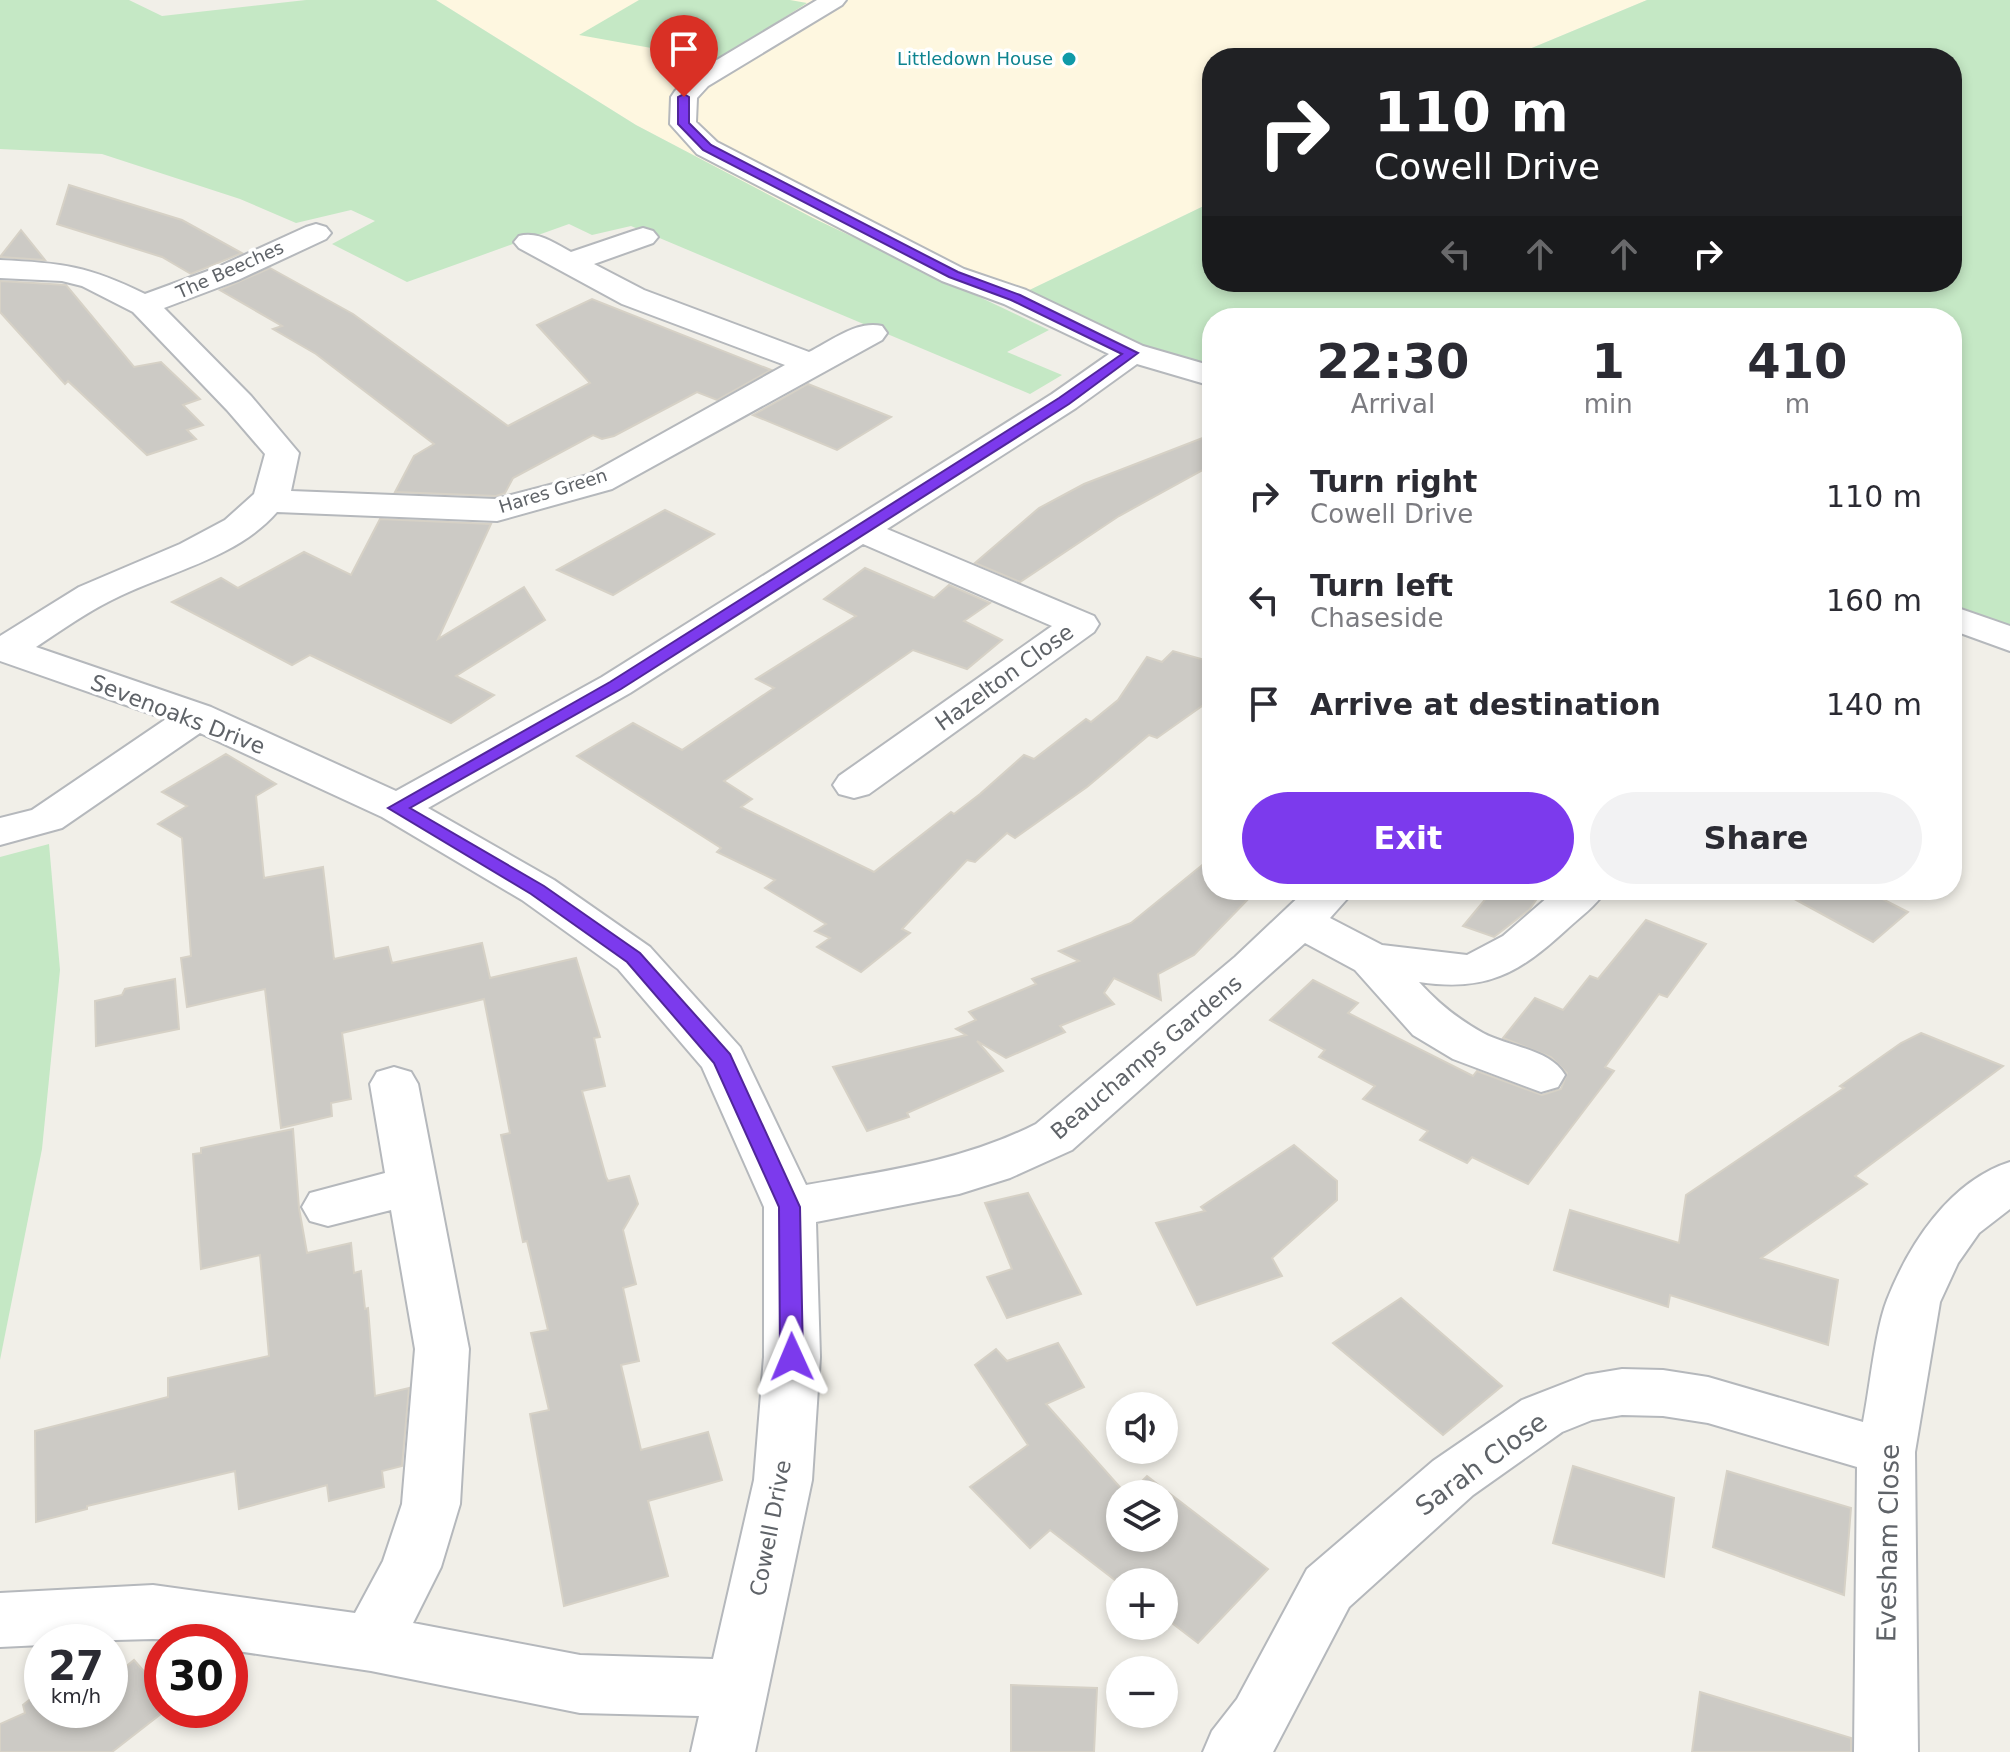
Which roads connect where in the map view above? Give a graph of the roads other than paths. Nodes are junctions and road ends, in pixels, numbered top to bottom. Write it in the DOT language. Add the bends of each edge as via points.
graph roads {
  1 [pos="834,0"];
  2 [pos="316,233"];
  3 [pos="643,237"];
  4 [pos="529,242"];
  5 [pos="569,263"];
  6 [pos="0,269"];
  7 [pos="144,305"];
  8 [pos="871,333"];
  9 [pos="1132,353"];
  10 [pos="811,364"];
  11 [pos="1202,373"];
  12 [pos="268,501"];
  13 [pos="860,530"];
  14 [pos="1962,621"];
  15 [pos="2010,639"];
  16 [pos="3,649"];
  17 [pos="197,716"];
  18 [pos="854,785"];
  19 [pos="397,808"];
  20 [pos="0,832"];
  21 [pos="1572,900"];
  22 [pos="1316,906"];
  23 [pos="1371,959"];
  24 [pos="1541,1075"];
  25 [pos="394,1084"];
  26 [pos="2010,1181"];
  27 [pos="412,1185"];
  28 [pos="328,1207"];
  29 [pos="790,1207"];
  30 [pos="1886,1452"];
  31 [pos="0,1620"];
  32 [pos="371,1643"];
  33 [pos="738,1688"];
  34 [pos="723,1752"];
  35 [pos="1235,1752"];
  36 [pos="1886,1752"];
  1 -- 9 [label="street" via="699,81 684,97 683,124 707,148 953,275"];
  2 -- 7 [label="street, The Beeches"];
  3 -- 5 [label="street"];
  4 -- 5 [label="street"];
  5 -- 10 [label="street" via="633,297"];
  6 -- 7 [label="street" via="63,272"];
  7 -- 12 [label="street" via="282,453"];
  8 -- 10 [label="street, Hares Green"];
  9 -- 11 [label="street"];
  9 -- 13 [label="street"];
  10 -- 12 [label="street, Hares Green" via="600,482 497,510"];
  12 -- 16 [label="street" via="194,552 73,605"];
  13 -- 18 [label="street, Hazelton Close" via="1080,624"];
  13 -- 19 [label="street" via="608,690"];
  14 -- 15 [label="street"];
  16 -- 17 [label="street, Sevenoaks Drive"];
  17 -- 19 [label="street, Sevenoaks Drive"];
  17 -- 20 [label="street" via="47,819"];
  19 -- 29 [label="street, Cowell Drive" via="538,890 634,958 723,1059"];
  21 -- 23 [label="street, Beauchamps Gardens" via="1508,954 1477,969"];
  22 -- 23 [label="street, Beauchamps Gardens"];
  22 -- 29 [label="street, Beauchamps Gardens" via="1054,1137 970,1173"];
  23 -- 24 [label="street, Beauchamps Gardens" via="1430,1023 1470,1047"];
  25 -- 27 [label="street"];
  26 -- 30 [label="street, Evesham Close" via="1961,1219 1913,1302"];
  27 -- 28 [label="street"];
  27 -- 32 [label="street" via="442,1349 431,1504 411,1567"];
  29 -- 33 [label="street, Cowell Drive" via="792,1357 783,1480"];
  30 -- 35 [label="street, Sarah Close" via="1708,1400 1663,1393 1586,1398 1542,1416 1453,1478 1328,1588 1259,1720"];
  30 -- 36 [label="street, Evesham Close"];
  31 -- 32 [label="street" via="153,1612"];
  32 -- 33 [label="street" via="580,1684"];
  33 -- 34 [label="street, Cowell Drive"];
}
